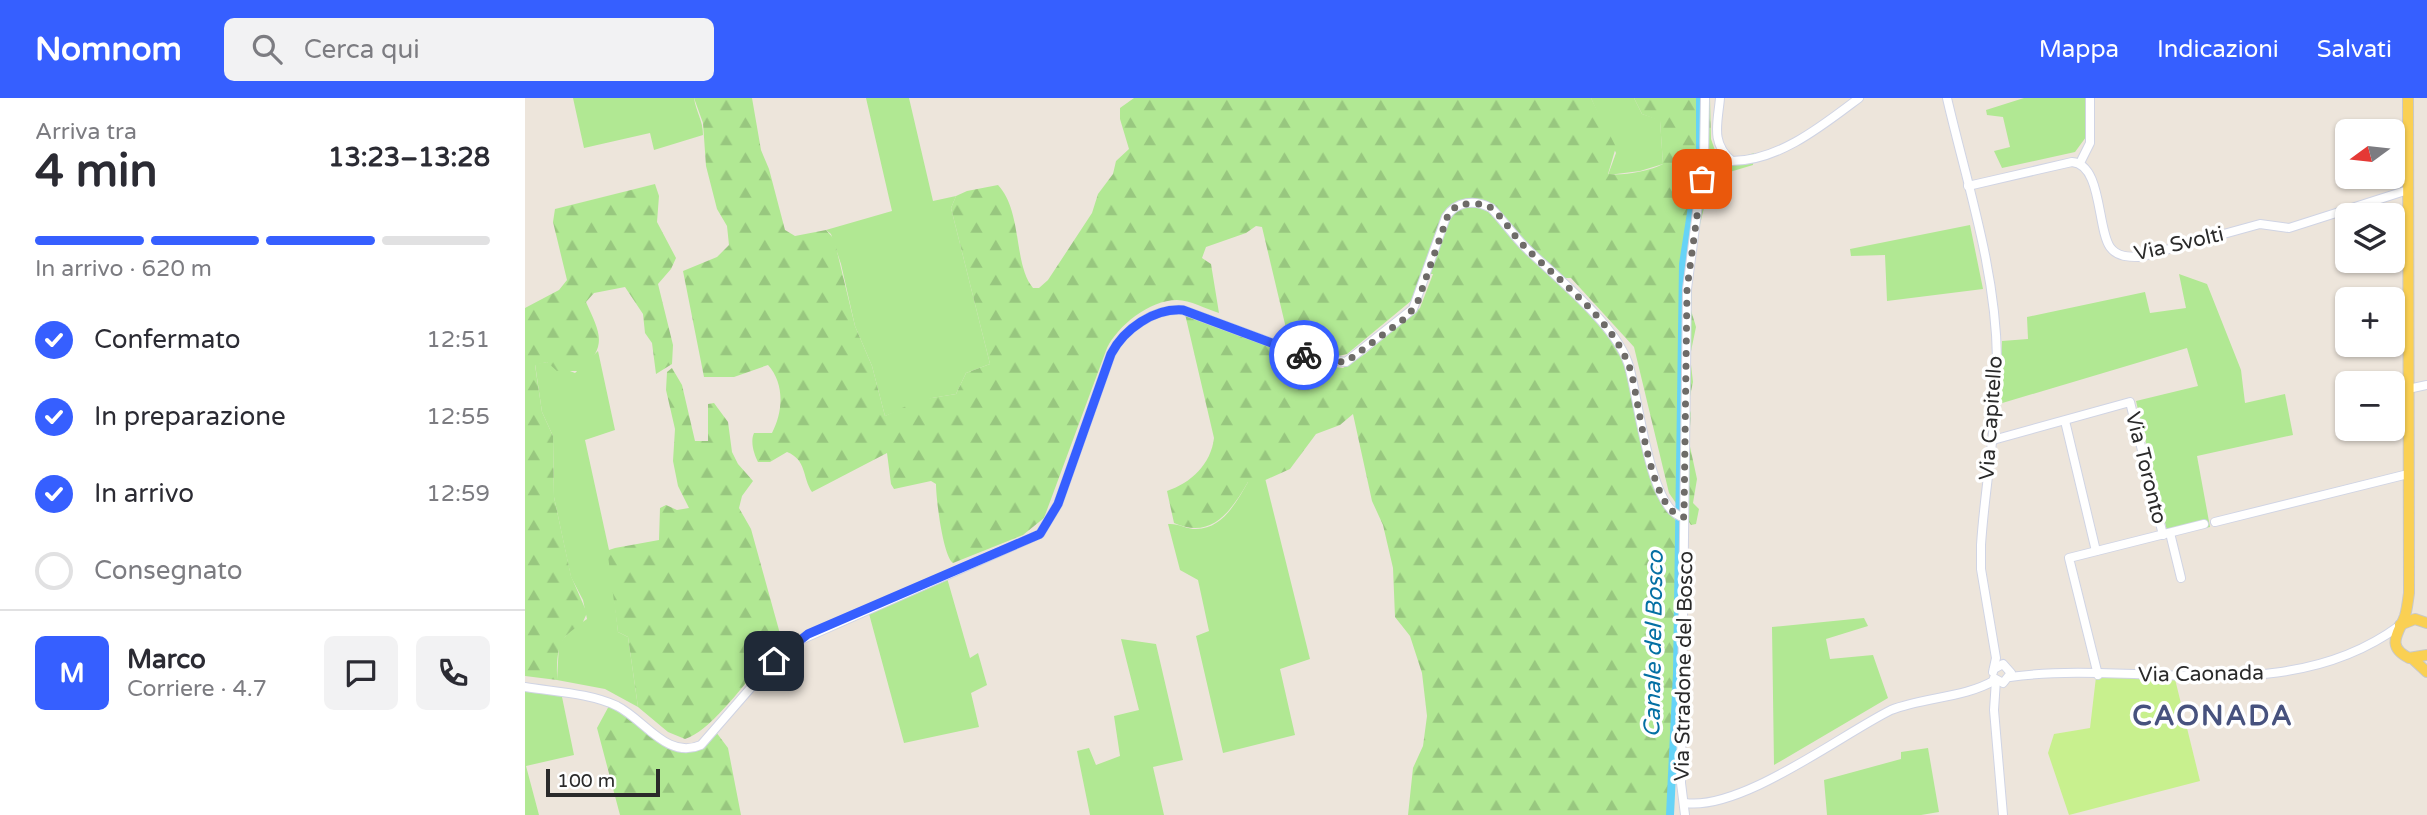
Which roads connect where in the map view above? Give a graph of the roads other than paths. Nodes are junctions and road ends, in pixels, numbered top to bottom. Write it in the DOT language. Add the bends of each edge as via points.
graph roads {
  1 [pos="1705,98"];
  2 [pos="1720,98"];
  3 [pos="1859,98"];
  4 [pos="1947,98"];
  5 [pos="2090,98"];
  6 [pos="2408,98"];
  7 [pos="2080,163"];
  8 [pos="1968,186"];
  9 [pos="2408,190"];
  10 [pos="2427,385"];
  11 [pos="2408,389"];
  12 [pos="2065,421"];
  13 [pos="1993,440"];
  14 [pos="2408,474"];
  15 [pos="1681,516"];
  16 [pos="2215,522"];
  17 [pos="2204,524"];
  18 [pos="2167,534"];
  19 [pos="2096,551"];
  20 [pos="2181,578"];
  21 [pos="2409,593"];
  22 [pos="2424,620"];
  23 [pos="2399,626"];
  24 [pos="2374,642"];
  25 [pos="2397,648"];
  26 [pos="2427,655"];
  27 [pos="2413,659"];
  28 [pos="2005,670"];
  29 [pos="2427,673"];
  30 [pos="2098,675"];
  31 [pos="1994,677"];
  32 [pos="525,687"];
  33 [pos="1995,691"];
  34 [pos="1685,803"];
  35 [pos="1685,815"];
  36 [pos="2003,815"];
  1 -- 15 [label="street, Via Stradone del Bosco" via="1704,158 1687,289"];
  2 -- 3 [label="street" via="1716,134 1724,155 1732,161 1748,161 1775,151"];
  4 -- 8 [label="street, Via Capitello"];
  5 -- 7 [label="street" via="2090,143"];
  6 -- 9 [label="main road"];
  7 -- 8 [label="street"];
  7 -- 9 [label="street, Via Svolti" via="2090,173 2110,247 2123,257 2140,257 2260,224 2289,228"];
  8 -- 13 [label="street, Via Capitello" via="1989,272 1995,322"];
  9 -- 11 [label="main road"];
  10 -- 11 [label="street"];
  11 -- 14 [label="main road"];
  12 -- 13 [label="street"];
  12 -- 18 [label="street, Via Toronto" via="2130,402"];
  12 -- 19 [label="street"];
  13 -- 28 [label="street, Via Capitello" via="1981,569"];
  14 -- 16 [label="street"];
  14 -- 21 [label="main road"];
  15 -- 32 [label="street" via="1661,494 1636,411 1632,376 1617,341 1491,208 1467,203 1446,217 1413,309 1346,362 1313,358 1183,310 1164,311 1132,328 1111,354 1058,504 1040,534 796,642 701,745 690,750 671,746 629,713 599,699"];
  15 -- 34 [label="street, Via Stradone del Bosco" via="1686,527 1681,783"];
  17 -- 18 [label="street"];
  18 -- 19 [label="street"];
  18 -- 20 [label="street, Via Toronto"];
  19 -- 30 [label="street" via="2069,558"];
  21 -- 22 [label="main road"];
  21 -- 23 [label="main road"];
  22 -- 23 [label="main road"];
  23 -- 24 [label="street, Via Caonada"];
  23 -- 25 [label="main road"];
  24 -- 25 [label="street" via="2388,642"];
  24 -- 30 [label="street, Via Caonada" via="2350,655 2284,673"];
  25 -- 27 [label="main road"];
  26 -- 27 [label="main road"];
  27 -- 29 [label="main road"];
  28 -- 30 [label="street, Via Caonada" via="2023,676"];
  28 -- 31 [label="street, Via Caonada"];
  28 -- 31 [label="street"];
  28 -- 33 [label="street"];
  31 -- 33 [label="street"];
  31 -- 34 [label="street" via="1985,686 1908,702 1735,798"];
  33 -- 36 [label="street"];
  34 -- 35 [label="street, Via Stradone del Bosco"];
}
